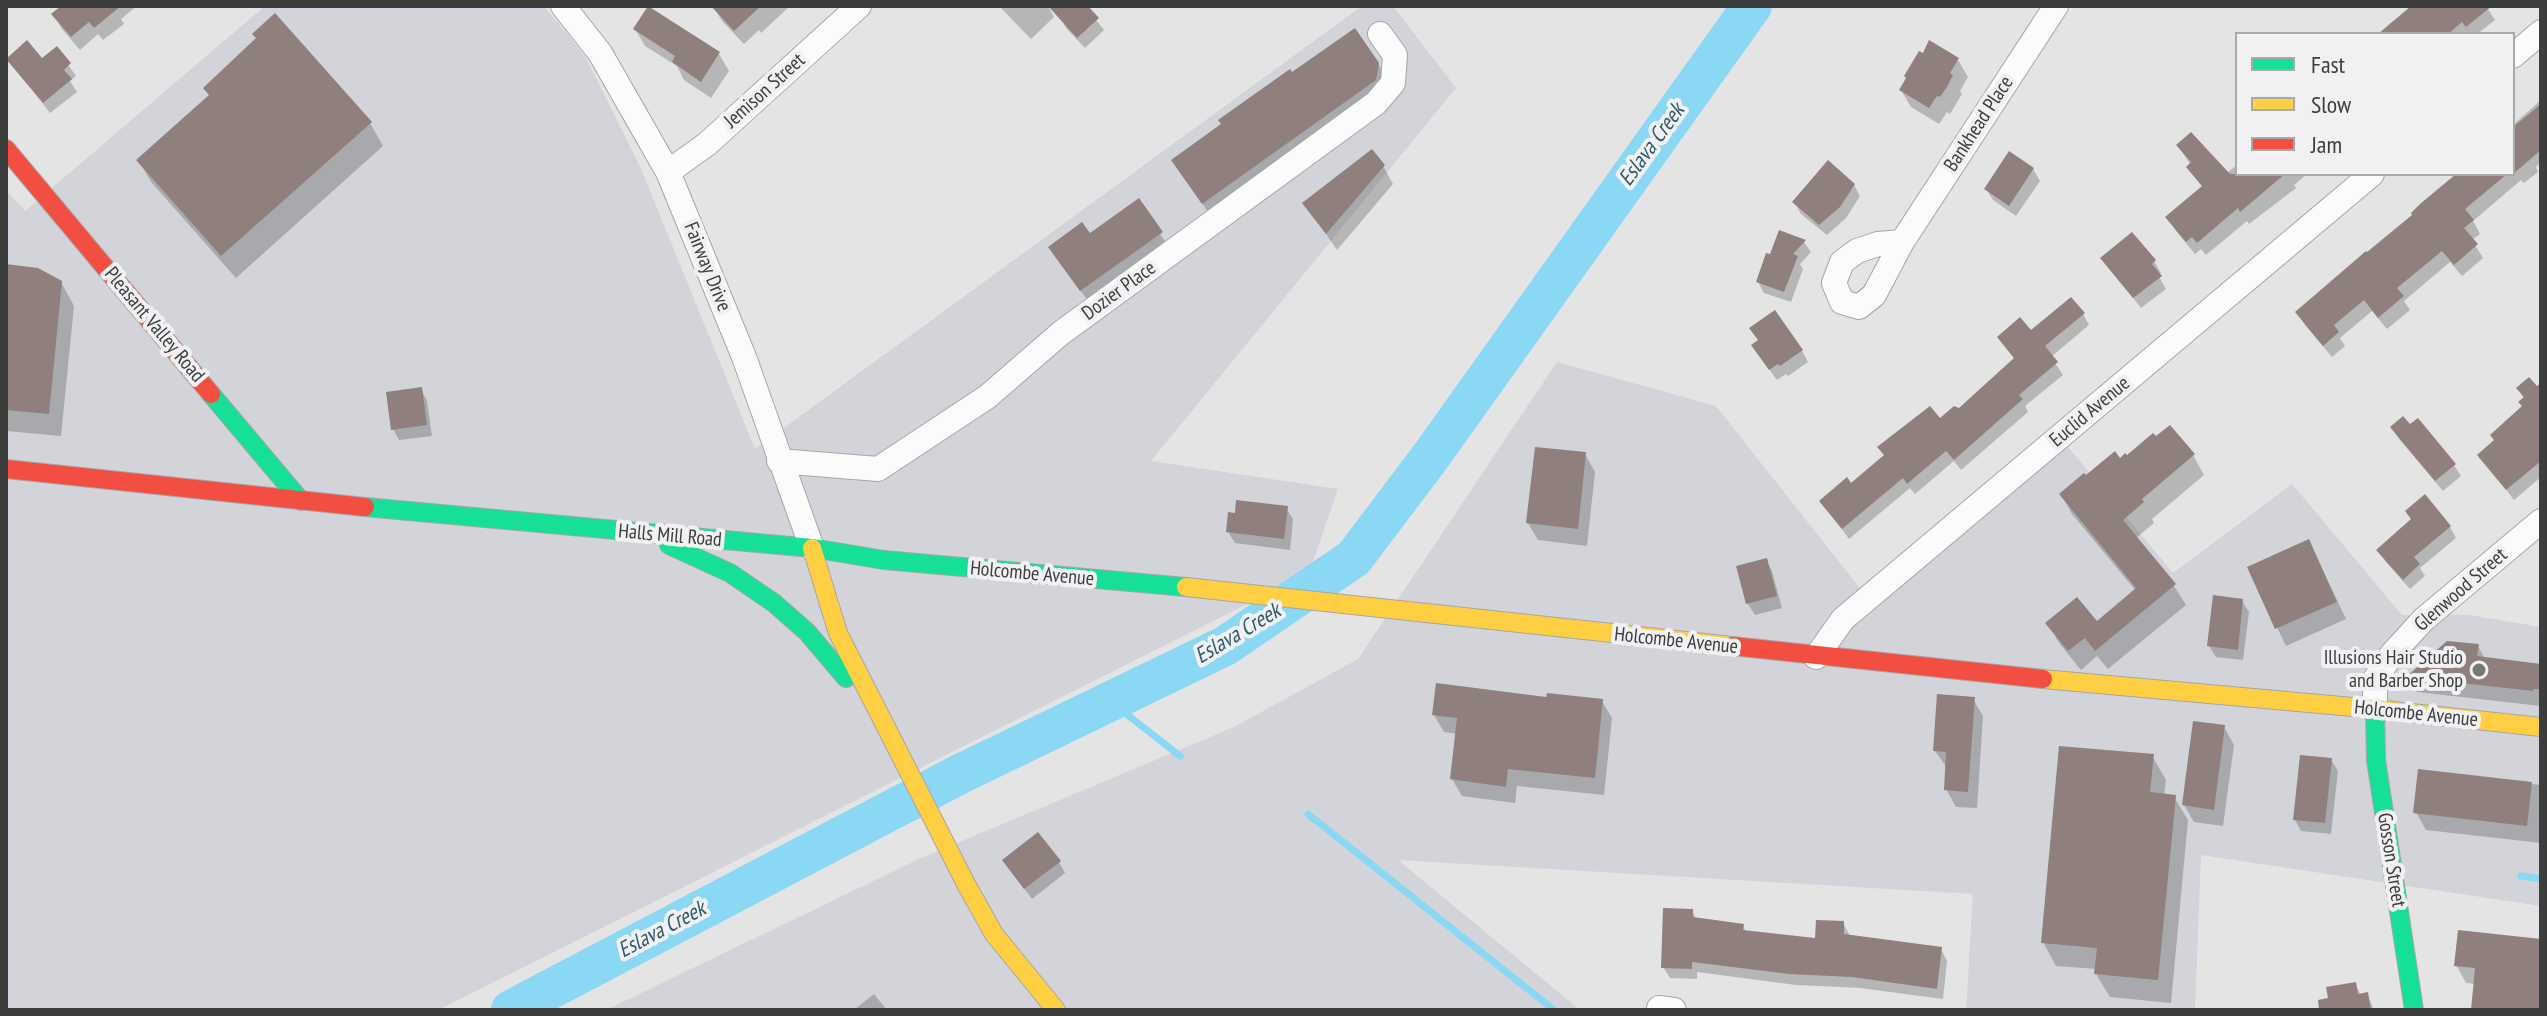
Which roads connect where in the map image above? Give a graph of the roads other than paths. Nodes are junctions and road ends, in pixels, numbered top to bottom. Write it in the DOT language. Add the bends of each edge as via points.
graph roads {
  1 [pos="563,6"];
  2 [pos="859,6"];
  3 [pos="2056,6"];
  4 [pos="2541,32"];
  5 [pos="1380,34"];
  6 [pos="2515,54"];
  7 [pos="6,149"];
  8 [pos="668,172"];
  9 [pos="2370,176"];
  10 [pos="1902,242"];
  11 [pos="779,461"];
  12 [pos="6,469"];
  13 [pos="301,501"];
  14 [pos="2541,521"];
  15 [pos="642,533"];
  16 [pos="812,548"];
  17 [pos="1816,657"];
  18 [pos="2375,709"];
  19 [pos="2541,727"];
  20 [pos="889,730"];
  21 [pos="1056,1010"];
  22 [pos="2414,1010"];
  1 -- 8 [label="street, Fairway Drive" via="600,53"];
  2 -- 8 [label="street, Jemison Street" via="707,144"];
  3 -- 10 [label="street, Bankhead Place"];
  4 -- 6 [label="street"];
  5 -- 11 [label="street, Dozier Place" via="1395,55 1393,83 1376,103 1061,333 987,397 878,469"];
  7 -- 13 [label="street, Pleasant Valley Road"];
  8 -- 11 [label="street, Fairway Drive" via="744,357"];
  9 -- 17 [label="street, Euclid Avenue" via="1843,619"];
  11 -- 16 [label="street, Fairway Drive"];
  12 -- 13 [label="street, Halls Mill Road"];
  13 -- 15 [label="street, Halls Mill Road"];
  14 -- 18 [label="street, Glenwood Street" via="2423,620 2392,654 2375,679"];
  15 -- 16 [label="street, Halls Mill Road"];
  15 -- 20 [label="street" via="730,573 774,603 807,632"];
  16 -- 17 [label="street, Holcombe Avenue" via="884,560 1258,594"];
  16 -- 20 [label="street" via="838,633"];
  17 -- 18 [label="street, Holcombe Avenue"];
  18 -- 19 [label="street, Holcombe Avenue"];
  18 -- 22 [label="street, Gosson Street" via="2376,760"];
  20 -- 21 [label="street" via="994,934"];
}
